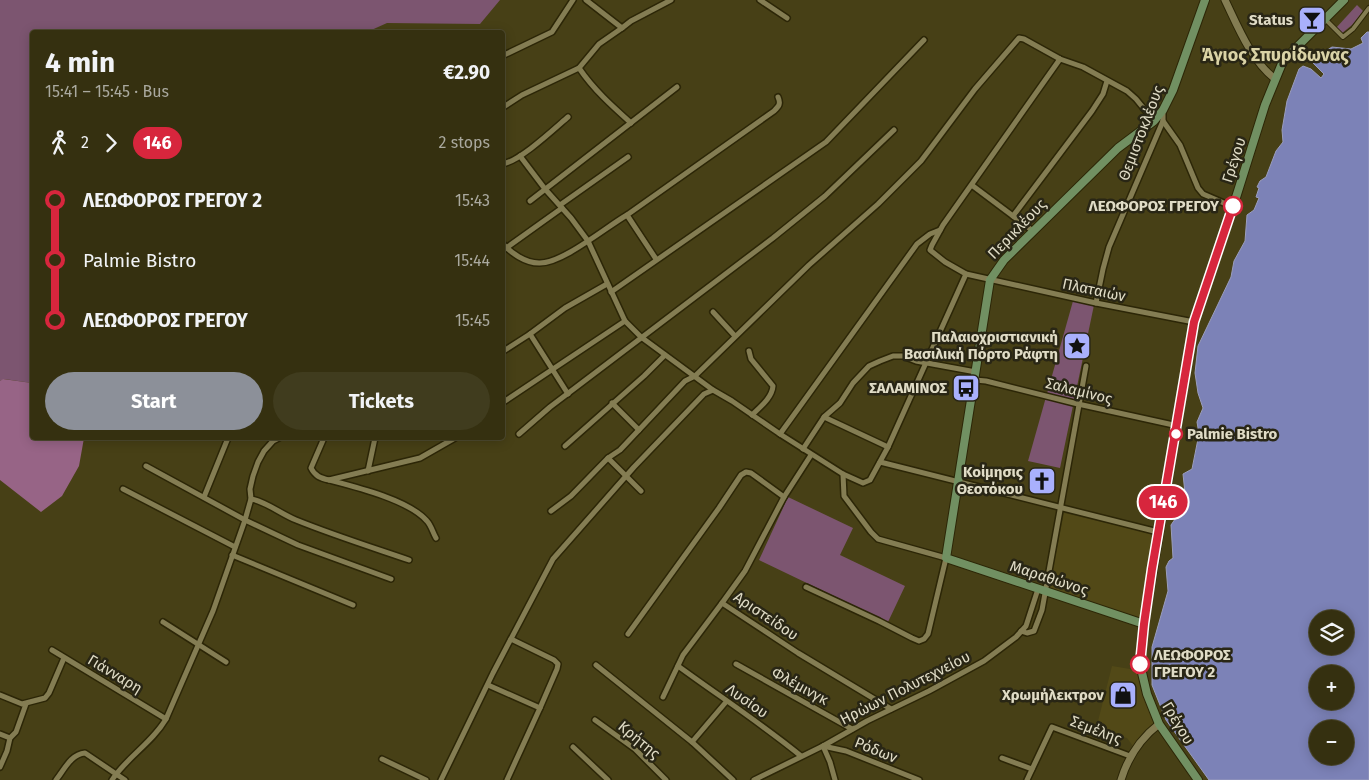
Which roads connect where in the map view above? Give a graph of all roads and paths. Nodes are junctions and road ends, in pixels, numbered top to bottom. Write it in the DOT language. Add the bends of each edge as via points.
graph roads {
  1 [pos="573,0"];
  2 [pos="586,0"];
  3 [pos="672,0"];
  4 [pos="760,0"];
  5 [pos="1205,0"];
  6 [pos="1225,0"];
  7 [pos="1344,0"];
  8 [pos="1369,8"];
  9 [pos="787,18"];
  10 [pos="1325,19"];
  11 [pos="622,28"];
  12 [pos="924,40"];
  13 [pos="505,55"];
  14 [pos="1060,59"];
  15 [pos="579,68"];
  16 [pos="1275,79"];
  17 [pos="1107,81"];
  18 [pos="677,87"];
  19 [pos="778,97"];
  20 [pos="505,106"];
  21 [pos="1163,110"];
  22 [pos="568,118"];
  23 [pos="1154,121"];
  24 [pos="1163,121"];
  25 [pos="631,123"];
  26 [pos="894,130"];
  27 [pos="520,156"];
  28 [pos="628,157"];
  29 [pos="505,164"];
  30 [pos="972,186"];
  31 [pos="545,189"];
  32 [pos="530,201"];
  33 [pos="1233,206"];
  34 [pos="561,207"];
  35 [pos="626,215"];
  36 [pos="1013,216"];
  37 [pos="940,230"];
  38 [pos="1033,231"];
  39 [pos="588,241"];
  40 [pos="505,247"];
  41 [pos="505,249"];
  42 [pos="656,259"];
  43 [pos="966,274"];
  44 [pos="990,280"];
  45 [pos="607,284"];
  46 [pos="611,292"];
  47 [pos="1096,304"];
  48 [pos="713,312"];
  49 [pos="625,321"];
  50 [pos="1194,322"];
  51 [pos="530,334"];
  52 [pos="735,336"];
  53 [pos="641,337"];
  54 [pos="505,350"];
  55 [pos="749,351"];
  56 [pos="665,355"];
  57 [pos="926,363"];
  58 [pos="1086,366"];
  59 [pos="551,370"];
  60 [pos="695,376"];
  61 [pos="976,376"];
  62 [pos="713,390"];
  63 [pos="568,394"];
  64 [pos="505,401"];
  65 [pos="612,404"];
  66 [pos="1078,404"];
  67 [pos="752,415"];
  68 [pos="824,417"];
  69 [pos="1178,426"];
  70 [pos="638,430"];
  71 [pos="519,434"];
  72 [pos="780,434"];
  73 [pos="227,440"];
  74 [pos="275,440"];
  75 [pos="323,440"];
  76 [pos="375,440"];
  77 [pos="452,440"];
  78 [pos="565,446"];
  79 [pos="888,447"];
  80 [pos="804,449"];
  81 [pos="811,455"];
  82 [pos="608,458"];
  83 [pos="880,462"];
  84 [pos="146,466"];
  85 [pos="368,471"];
  86 [pos="843,474"];
  87 [pos="626,475"];
  88 [pos="329,480"];
  89 [pos="957,482"];
  90 [pos="123,489"];
  91 [pos="641,490"];
  92 [pos="204,497"];
  93 [pos="784,497"];
  94 [pos="251,499"];
  95 [pos="1060,506"];
  96 [pos="550,511"];
  97 [pos="245,520"];
  98 [pos="1158,532"];
  99 [pos="436,538"];
  100 [pos="235,547"];
  101 [pos="232,555"];
  102 [pos="946,558"];
  103 [pos="409,560"];
  104 [pos="391,579"];
  105 [pos="806,587"];
  106 [pos="1041,590"];
  107 [pos="722,603"];
  108 [pos="353,606"];
  109 [pos="163,622"];
  110 [pos="1144,624"];
  111 [pos="1021,631"];
  112 [pos="628,634"];
  113 [pos="511,640"];
  114 [pos="199,644"];
  115 [pos="52,650"];
  116 [pos="64,658"];
  117 [pos="226,662"];
  118 [pos="736,664"];
  119 [pos="596,665"];
  120 [pos="678,666"];
  121 [pos="488,685"];
  122 [pos="0,695"];
  123 [pos="663,697"];
  124 [pos="726,702"];
  125 [pos="26,704"];
  126 [pos="540,708"];
  127 [pos="891,709"];
  128 [pos="166,719"];
  129 [pos="595,720"];
  130 [pos="1160,724"];
  131 [pos="852,729"];
  132 [pos="0,734"];
  133 [pos="10,738"];
  134 [pos="692,742"];
  135 [pos="823,746"];
  136 [pos="573,747"];
  137 [pos="801,756"];
  138 [pos="1130,756"];
  139 [pos="1002,758"];
  140 [pos="382,759"];
  141 [pos="0,767"];
  142 [pos="1032,769"];
  143 [pos="117,773"];
  144 [pos="911,778"];
  145 [pos="56,780"];
  146 [pos="112,780"];
  147 [pos="125,780"];
  148 [pos="426,780"];
  149 [pos="441,780"];
  150 [pos="508,780"];
  151 [pos="608,780"];
  152 [pos="666,780"];
  153 [pos="733,780"];
  154 [pos="754,780"];
  155 [pos="835,780"];
  156 [pos="918,780"];
  157 [pos="1027,780"];
  158 [pos="1121,780"];
  159 [pos="1198,780"];
  1 -- 13 [label="street" via="552,32"];
  2 -- 11 [label="street"];
  3 -- 11 [label="street"];
  4 -- 9 [label="street"];
  5 -- 21 [label="main road, Θεμιστοκλέους"];
  6 -- 16 [label="street" via="1257,60"];
  7 -- 10 [label="main road, Γρέγου"];
  8 -- 10 [label="street" via="1354,29 1343,37"];
  10 -- 16 [label="main road, Γρέγου" via="1283,61"];
  11 -- 15 [label="street" via="599,44"];
  12 -- 42 [label="street" via="826,142"];
  14 -- 17 [label="street" via="1083,67"];
  14 -- 30 [label="street"];
  14 -- 52 [label="street" via="1024,39 1015,41 921,161"];
  15 -- 20 [label="street"];
  15 -- 25 [label="street" via="606,101"];
  16 -- 33 [label="main road, Γρέγου"];
  17 -- 23 [label="street" via="1127,91"];
  17 -- 36 [label="street" via="1092,111"];
  18 -- 25 [label="street"];
  19 -- 35 [label="street" via="779,107 774,111"];
  21 -- 23 [label="main road, Περικλέους"];
  21 -- 24 [label="street, Θεμιστοκλέους"];
  22 -- 27 [label="street"];
  23 -- 38 [label="main road, Περικλέους" via="1118,148"];
  24 -- 33 [label="street" via="1180,145 1198,188 1203,194"];
  24 -- 47 [label="street, Θεμιστοκλέους" via="1109,247"];
  25 -- 31 [label="street"];
  26 -- 53 [label="street" via="825,196"];
  27 -- 29 [label="street"];
  27 -- 31 [label="street"];
  28 -- 34 [label="street"];
  30 -- 36 [label="street"];
  30 -- 37 [label="street"];
  31 -- 32 [label="street"];
  31 -- 34 [label="street"];
  33 -- 50 [label="main road, Γρέγου"];
  34 -- 39 [label="street"];
  34 -- 40 [label="street"];
  35 -- 39 [label="street"];
  35 -- 42 [label="street"];
  36 -- 38 [label="street"];
  37 -- 43 [label="street, Πλαταιών" via="930,250"];
  37 -- 72 [label="street" via="916,244"];
  38 -- 44 [label="main road, Περικλέους" via="1004,260"];
  39 -- 41 [label="street" via="541,264 529,262"];
  39 -- 45 [label="street"];
  42 -- 46 [label="street"];
  43 -- 44 [label="street, Πλαταιών"];
  43 -- 57 [label="street"];
  44 -- 47 [label="street, Πλαταιών"];
  44 -- 61 [label="main road, Περικλέους"];
  45 -- 46 [label="street"];
  45 -- 51 [label="street" via="565,308"];
  46 -- 49 [label="street"];
  47 -- 50 [label="street, Πλαταιών"];
  48 -- 52 [label="street"];
  49 -- 53 [label="street"];
  49 -- 59 [label="street"];
  50 -- 69 [label="main road, Γρέγου"];
  51 -- 54 [label="street"];
  51 -- 59 [label="street"];
  52 -- 60 [label="street"];
  53 -- 56 [label="street"];
  53 -- 63 [label="street"];
  55 -- 67 [label="street" via="773,386 767,400"];
  56 -- 60 [label="street"];
  56 -- 65 [label="street"];
  57 -- 61 [label="street, Σαλαμίνος"];
  57 -- 68 [label="street, Σαλαμίνος" via="893,356 869,366 840,403"];
  57 -- 79 [label="street"];
  58 -- 66 [label="street"];
  59 -- 63 [label="street"];
  59 -- 64 [label="street"];
  60 -- 62 [label="street"];
  60 -- 70 [label="street" via="685,381"];
  61 -- 66 [label="street, Σαλαμίνος"];
  61 -- 89 [label="main road, Περικλέους"];
  62 -- 67 [label="street"];
  62 -- 87 [label="street" via="704,394"];
  63 -- 71 [label="street"];
  65 -- 70 [label="street"];
  65 -- 78 [label="street"];
  66 -- 69 [label="street, Σαλαμίνος"];
  66 -- 95 [label="street"];
  67 -- 72 [label="street"];
  68 -- 79 [label="street"];
  68 -- 80 [label="street, Σαλαμίνος"];
  69 -- 98 [label="main road, Γρέγου"];
  70 -- 82 [label="street"];
  72 -- 80 [label="street"];
  73 -- 92 [label="street"];
  74 -- 94 [label="street" via="258,462"];
  75 -- 88 [label="street" via="311,468 320,478"];
  76 -- 85 [label="street"];
  77 -- 85 [label="street" via="420,458"];
  79 -- 83 [label="street"];
  80 -- 81 [label="street"];
  81 -- 86 [label="street"];
  81 -- 93 [label="street, Αριστείδου"];
  82 -- 87 [label="street"];
  82 -- 96 [label="street" via="572,496"];
  83 -- 86 [label="street" via="870,480 863,482"];
  83 -- 89 [label="street"];
  84 -- 92 [label="street"];
  85 -- 88 [label="street"];
  86 -- 102 [label="street" via="844,496 878,539"];
  87 -- 91 [label="street"];
  87 -- 113 [label="street" via="553,559"];
  88 -- 99 [label="street" via="402,504 428,521"];
  89 -- 95 [label="street"];
  89 -- 102 [label="main road, Περικλέους"];
  90 -- 100 [label="street"];
  92 -- 97 [label="street"];
  93 -- 107 [label="street, Αριστείδου" via="745,572"];
  93 -- 112 [label="street" via="752,473 746,472 741,476"];
  94 -- 97 [label="street"];
  94 -- 103 [label="street" via="260,500 296,520"];
  95 -- 98 [label="street"];
  95 -- 106 [label="street"];
  97 -- 100 [label="street"];
  97 -- 104 [label="street" via="298,545"];
  98 -- 110 [label="main road, Γρέγου"];
  100 -- 101 [label="street"];
  101 -- 108 [label="street"];
  101 -- 114 [label="street"];
  102 -- 105 [label="street" via="928,634 919,641"];
  102 -- 106 [label="main road, Μαραθώνος"];
  106 -- 110 [label="main road, Μαραθώνος"];
  106 -- 111 [label="street, Ηρώων Πολυτεχνείου"];
  106 -- 111 [label="street" via="1042,610 1034,631"];
  107 -- 120 [label="street"];
  107 -- 127 [label="street, Αριστείδου"];
  109 -- 114 [label="street"];
  110 -- 130 [label="main road, Γρέγου" via="1141,673 1146,694"];
  111 -- 127 [label="street, Ηρώων Πολυτεχνείου" via="984,661"];
  113 -- 121 [label="street"];
  113 -- 126 [label="street" via="558,664"];
  114 -- 117 [label="street"];
  114 -- 128 [label="street"];
  115 -- 116 [label="street, Γιάνναρη"];
  116 -- 125 [label="street" via="47,696"];
  116 -- 128 [label="street, Γιάνναρη"];
  118 -- 131 [label="street, Φλέμινγκ"];
  119 -- 134 [label="street"];
  120 -- 123 [label="street"];
  120 -- 124 [label="street, Λυσίου"];
  121 -- 126 [label="street"];
  121 -- 149 [label="street"];
  122 -- 125 [label="street"];
  124 -- 134 [label="street"];
  124 -- 137 [label="street, Λυσίου"];
  125 -- 133 [label="street" via="16,732"];
  126 -- 150 [label="street"];
  127 -- 131 [label="street, Ηρώων Πολυτεχνείου"];
  128 -- 143 [label="street" via="160,730"];
  129 -- 152 [label="street, Κρήτης" via="635,750"];
  130 -- 138 [label="street" via="1149,732"];
  130 -- 159 [label="main road, Γρέγου"];
  131 -- 135 [label="street, Ηρώων Πολυτεχνείου"];
  132 -- 133 [label="street"];
  133 -- 141 [label="street"];
  134 -- 153 [label="street"];
  135 -- 137 [label="street, Ηρώων Πολυτεχνείου"];
  135 -- 144 [label="street, Ρόδων" via="846,751"];
  135 -- 155 [label="street"];
  136 -- 151 [label="street"];
  137 -- 154 [label="street, Ηρώων Πολυτεχνείου"];
  138 -- 142 [label="street, Σεμέλης" via="1052,727"];
  138 -- 158 [label="street"];
  139 -- 142 [label="street"];
  140 -- 148 [label="street"];
  142 -- 157 [label="street"];
  143 -- 145 [label="street" via="85,753 78,753"];
  143 -- 146 [label="street"];
  143 -- 147 [label="street"];
  144 -- 156 [label="street, Ρόδων"];
}
